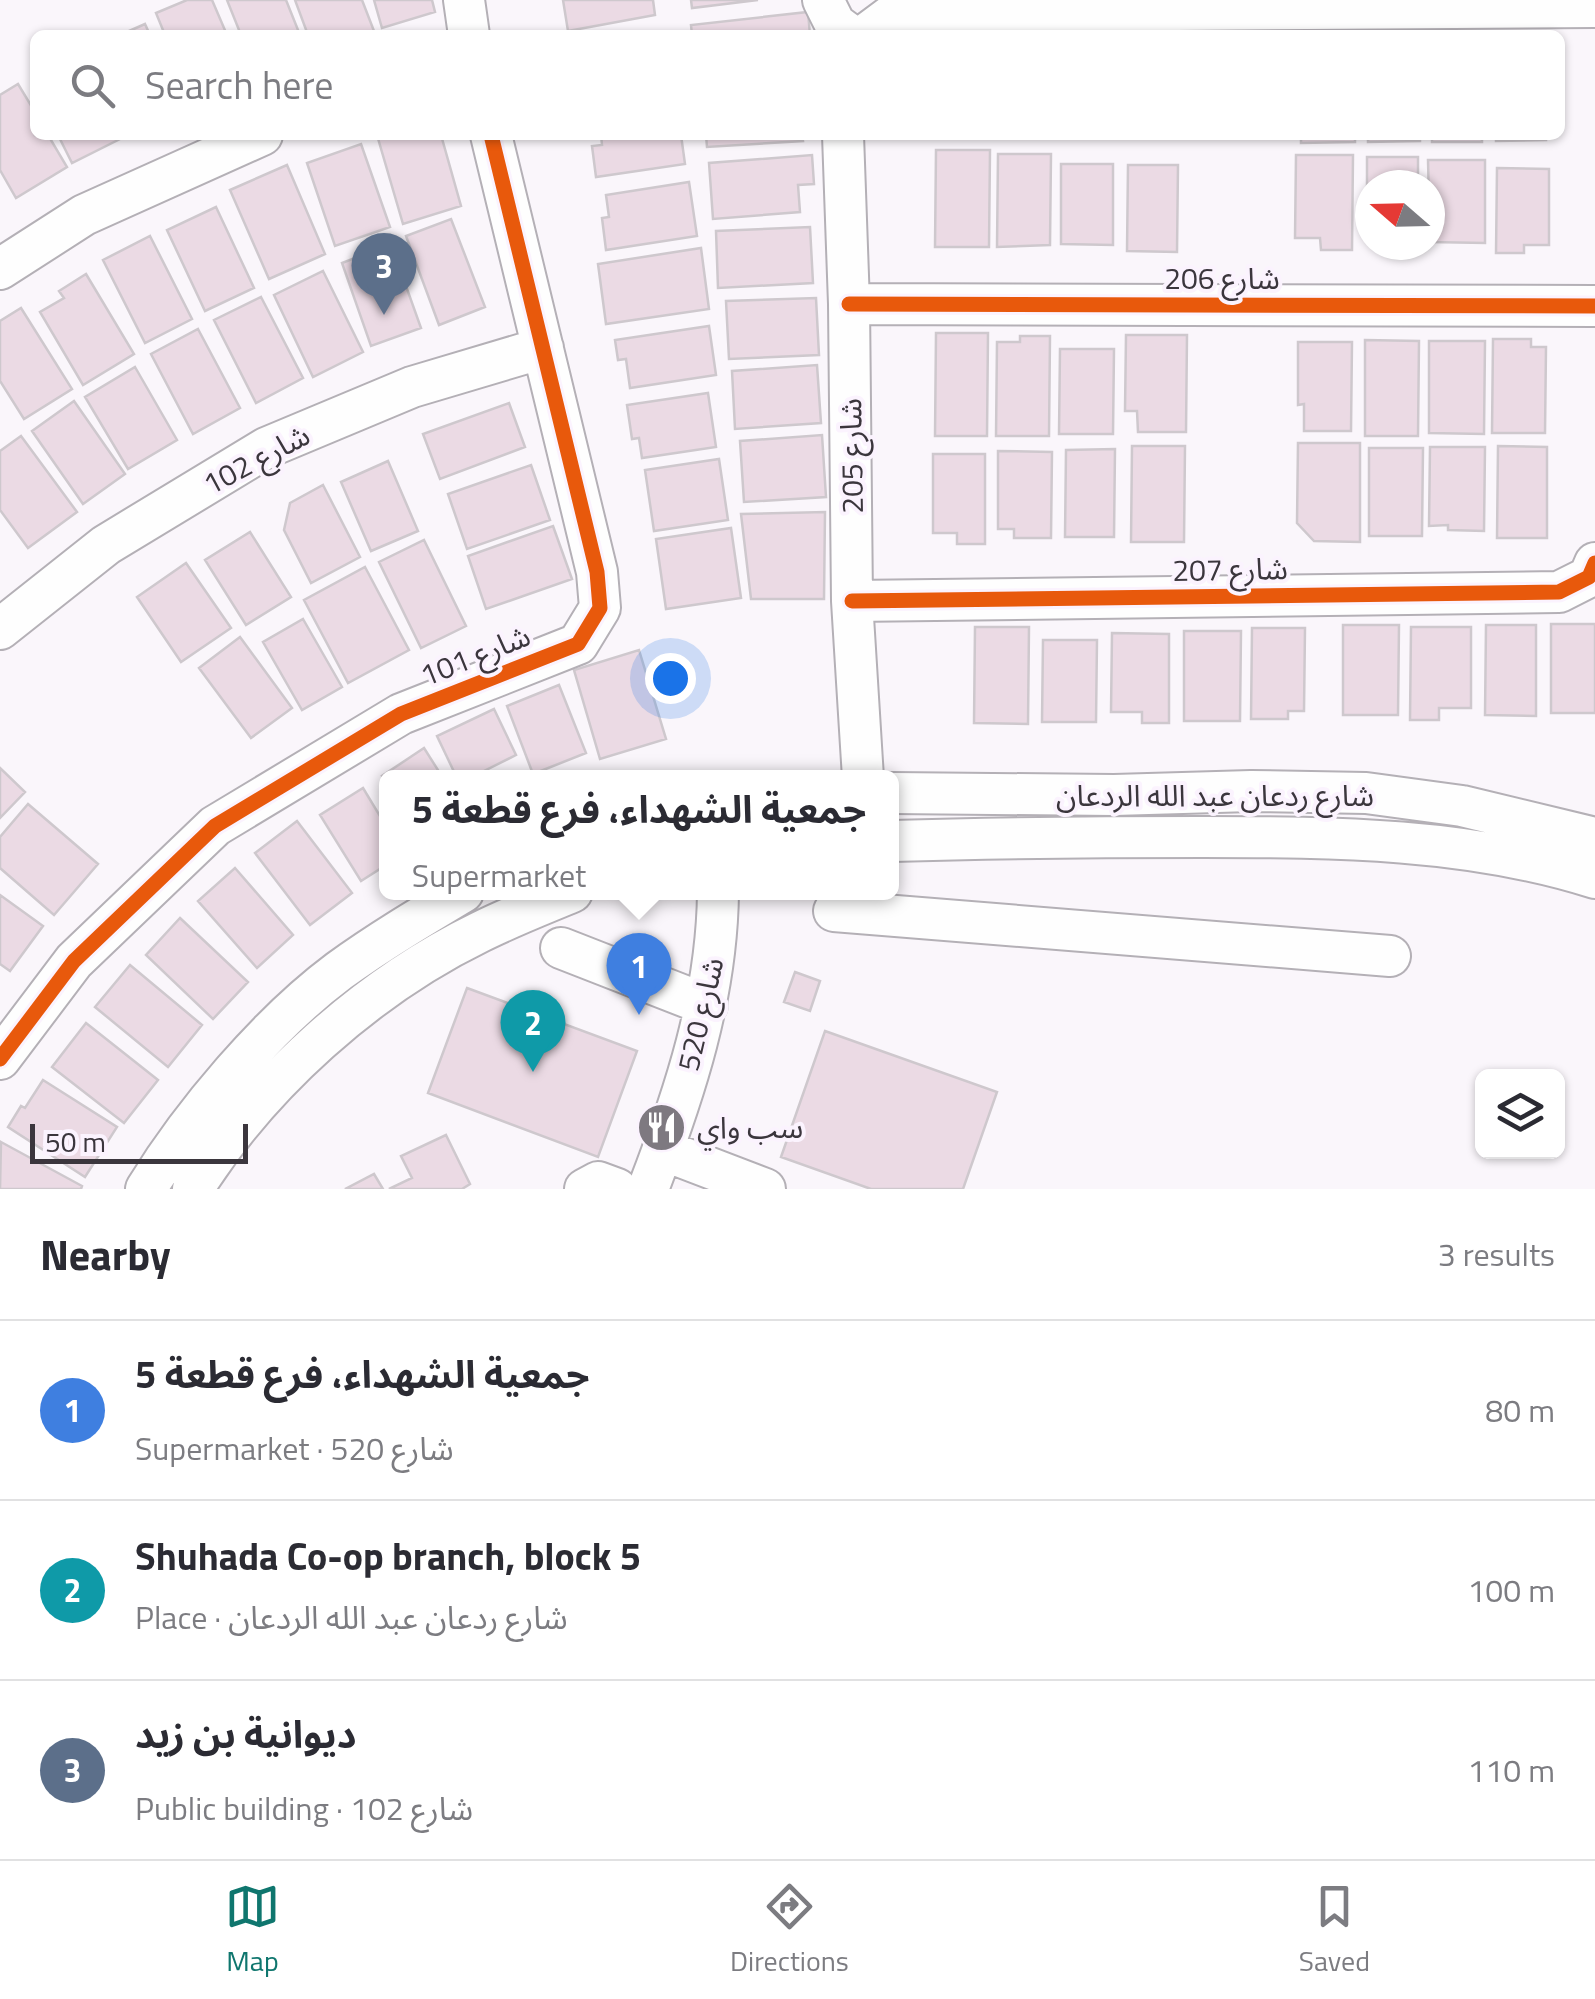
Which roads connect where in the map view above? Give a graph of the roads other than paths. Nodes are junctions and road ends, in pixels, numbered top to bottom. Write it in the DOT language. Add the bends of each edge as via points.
graph roads {
  1 [pos="464,0"];
  2 [pos="822,0"];
  3 [pos="1360,4"];
  4 [pos="1595,7"];
  5 [pos="469,30"];
  6 [pos="843,30"];
  7 [pos="872,30"];
  8 [pos="251,140"];
  9 [pos="493,140"];
  10 [pos="843,140"];
  11 [pos="0,269"];
  12 [pos="850,304"];
  13 [pos="1595,306"];
  14 [pos="542,348"];
  15 [pos="1595,562"];
  16 [pos="852,601"];
  17 [pos="0,629"];
  18 [pos="863,770"];
  19 [pos="899,793"];
  20 [pos="1595,838"];
  21 [pos="899,841"];
  22 [pos="1595,878"];
  23 [pos="450,900"];
  24 [pos="553,900"];
  25 [pos="718,900"];
  26 [pos="877,904"];
  27 [pos="834,911"];
  28 [pos="561,948"];
  29 [pos="1390,956"];
  30 [pos="707,1005"];
  31 [pos="0,1060"];
  32 [pos="203,1139"];
  33 [pos="663,1150"];
  34 [pos="146,1189"];
  35 [pos="193,1189"];
  36 [pos="585,1189"];
  37 [pos="617,1189"];
  38 [pos="648,1189"];
  39 [pos="765,1189"];
  1 -- 5 [label="street"];
  2 -- 6 [label="street"];
  3 -- 4 [label="street"];
  3 -- 7 [label="street" via="896,12"];
  8 -- 11 [label="street" via="84,216"];
  9 -- 14 [label="street, شارع 101"];
  10 -- 12 [label="street, شارع 205"];
  12 -- 13 [label="street, شارع 206"];
  12 -- 16 [label="street, شارع 205"];
  14 -- 17 [label="street, شارع 102" via="412,387 266,448 106,546"];
  14 -- 31 [label="street, شارع 101" via="597,572 600,608 578,644 401,714 215,826 74,961"];
  15 -- 16 [label="street, شارع 207" via="1589,577 1559,592"];
  16 -- 18 [label="street, شارع 205"];
  19 -- 20 [label="street, شارع ردعان عبد الله الردعان" via="1366,793 1462,806"];
  21 -- 22 [label="street, شارع ردعان عبد الله الردعان" via="1366,840 1521,857"];
  23 -- 32 [label="street" via="336,974 278,1026"];
  24 -- 32 [label="street" via="478,932 396,983"];
  25 -- 30 [label="street, شارع 520"];
  26 -- 27 [label="street"];
  26 -- 29 [label="street"];
  28 -- 30 [label="street"];
  30 -- 33 [label="street, شارع 520"];
  32 -- 34 [label="street" via="169,1151"];
  32 -- 35 [label="street"];
  33 -- 38 [label="street, شارع 520"];
  33 -- 39 [label="street"];
  36 -- 37 [label="street" via="598,1182"];
}
